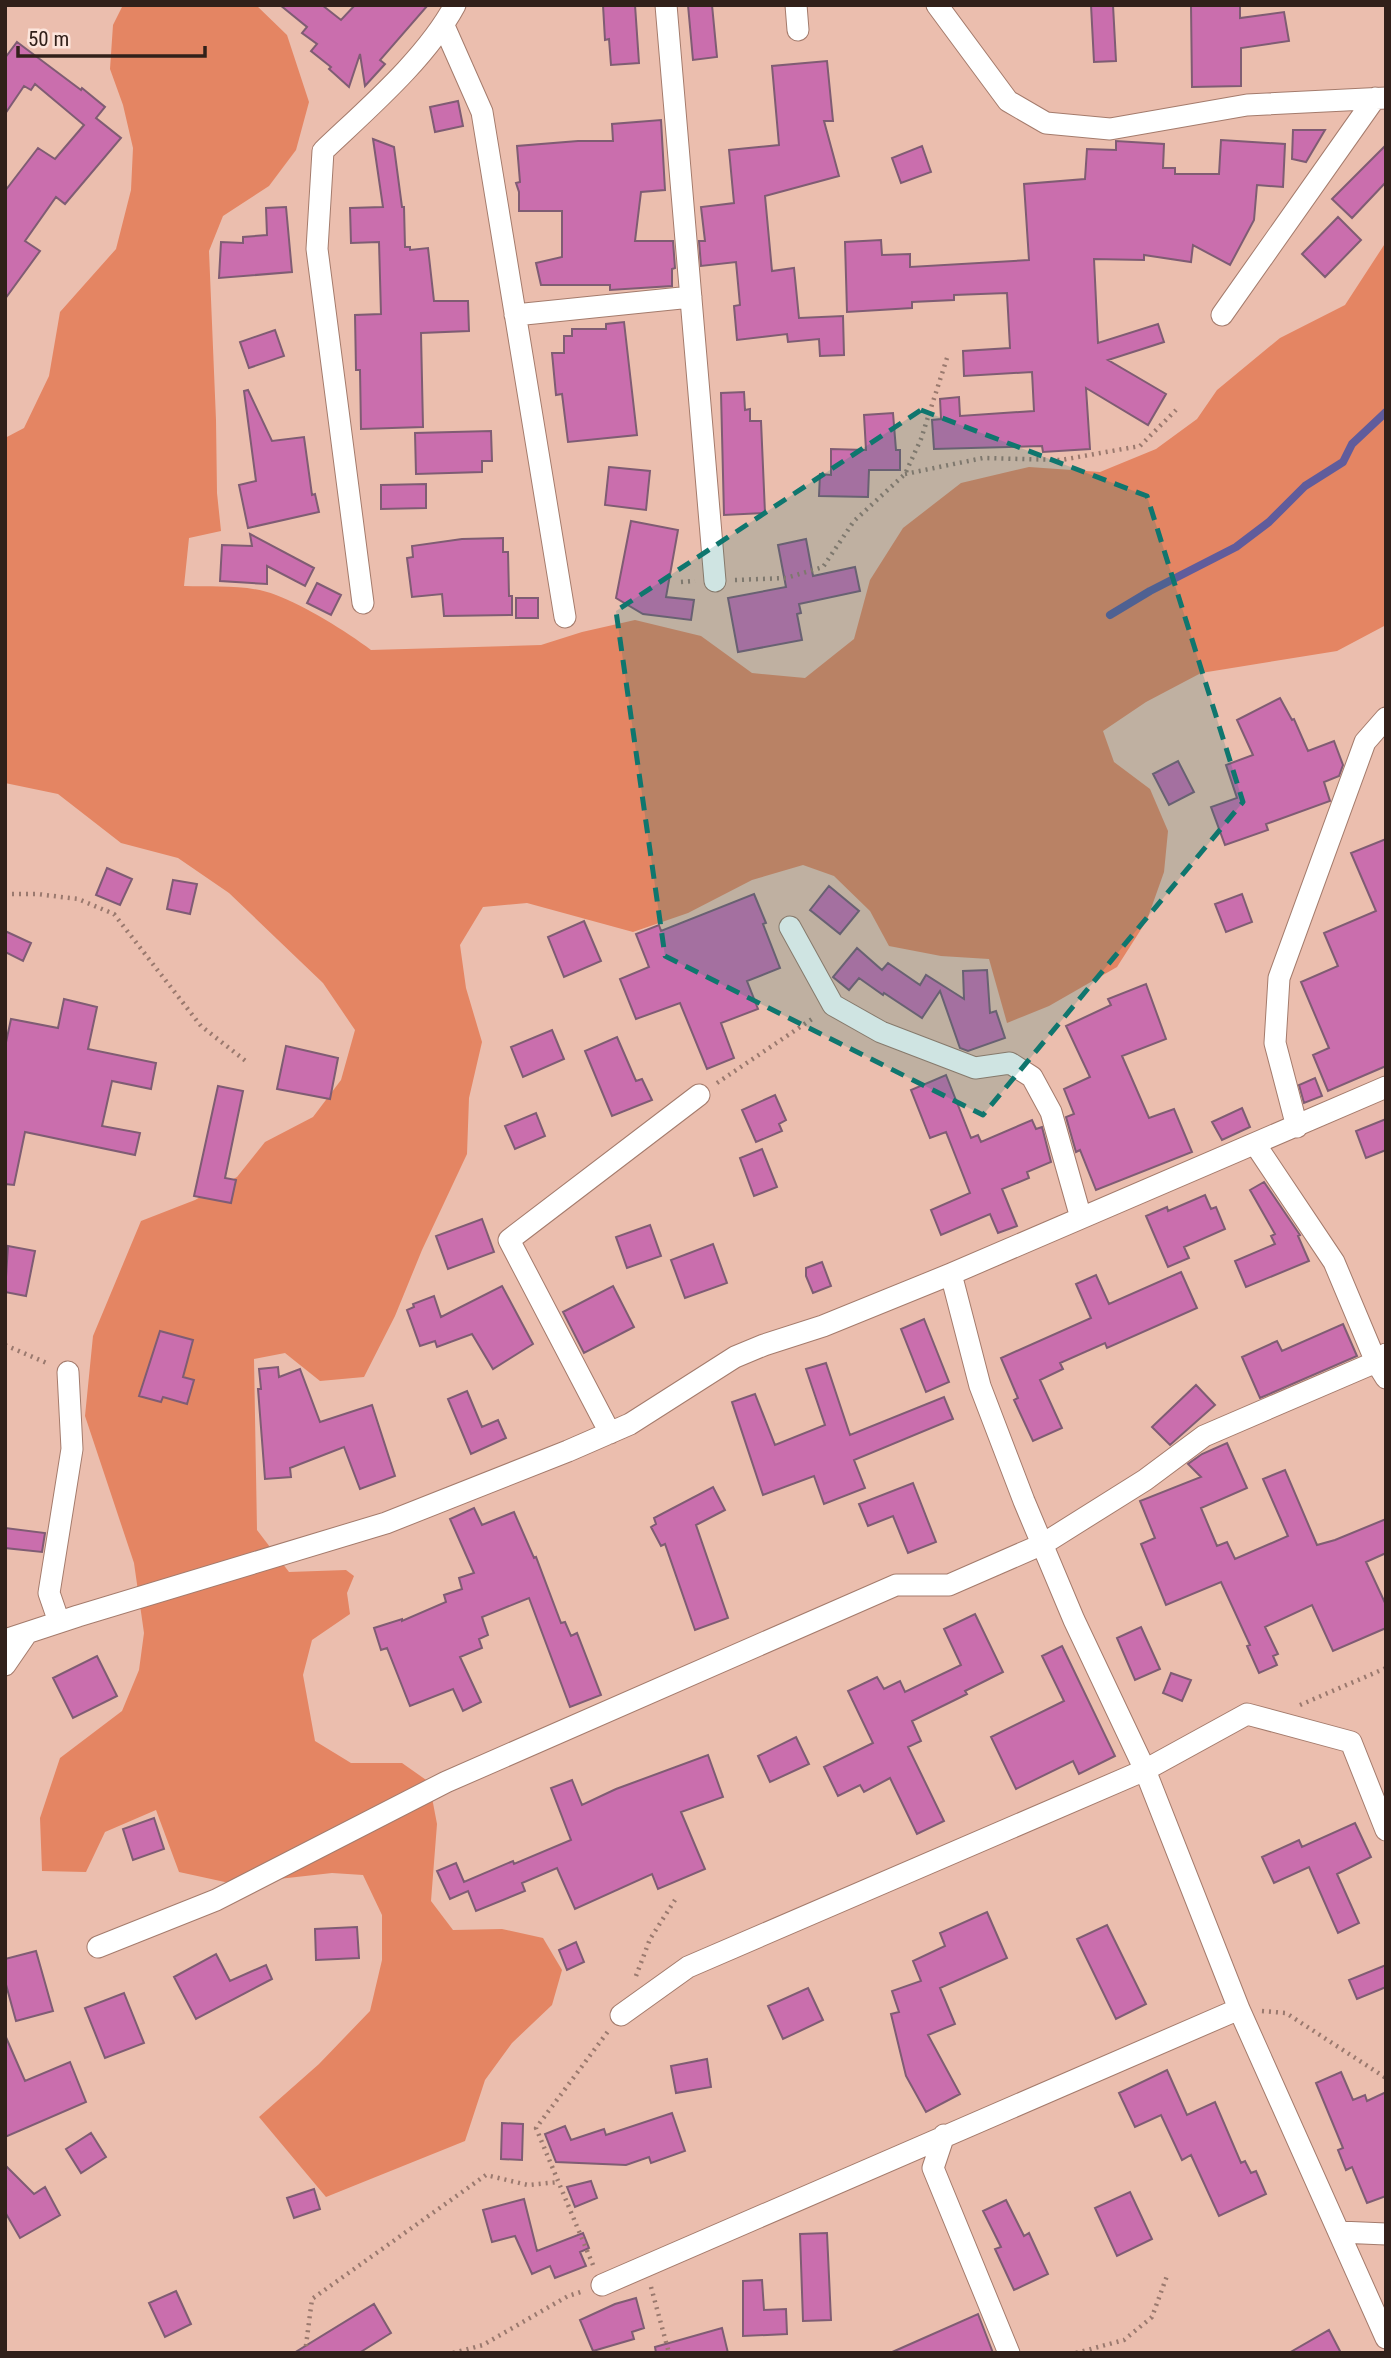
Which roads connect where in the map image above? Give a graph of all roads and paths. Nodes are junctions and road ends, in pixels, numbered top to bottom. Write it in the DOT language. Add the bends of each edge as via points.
graph roads {
  1 [pos="455,5"];
  2 [pos="666,5"];
  3 [pos="796,5"];
  4 [pos="937,5"];
  5 [pos="444,26"];
  6 [pos="798,30"];
  7 [pos="1380,98"];
  8 [pos="691,297"];
  9 [pos="515,315"];
  10 [pos="1222,315"];
  11 [pos="947,358"];
  12 [pos="1176,410"];
  13 [pos="905,474"];
  14 [pos="715,581"];
  15 [pos="681,582"];
  16 [pos="363,603"];
  17 [pos="565,617"];
  18 [pos="1386,718"];
  19 [pos="5,894"];
  20 [pos="789,927"];
  21 [pos="833,1005"];
  22 [pos="247,1062"];
  23 [pos="1386,1087"];
  24 [pos="699,1095"];
  25 [pos="1297,1126"];
  26 [pos="1255,1144"];
  27 [pos="1081,1219"];
  28 [pos="951,1274"];
  29 [pos="5,1345"];
  30 [pos="1382,1365"];
  31 [pos="68,1371"];
  32 [pos="610,1433"];
  33 [pos="1043,1544"];
  34 [pos="59,1622"];
  35 [pos="27,1633"];
  36 [pos="5,1640"];
  37 [pos="5,1665"];
  38 [pos="1386,1668"];
  39 [pos="1267,1720"];
  40 [pos="1145,1770"];
  41 [pos="1386,1830"];
  42 [pos="675,1900"];
  43 [pos="98,1947"];
  44 [pos="635,1977"];
  45 [pos="1239,2009"];
  46 [pos="621,2015"];
  47 [pos="1386,2078"];
  48 [pos="944,2135"];
  49 [pos="558,2182"];
  50 [pos="1339,2232"];
  51 [pos="1386,2234"];
  52 [pos="646,2266"];
  53 [pos="1168,2273"];
  54 [pos="602,2285"];
  55 [pos="1386,2338"];
  56 [pos="305,2353"];
  57 [pos="453,2353"];
  58 [pos="669,2353"];
  59 [pos="1009,2353"];
  60 [pos="1076,2353"];
  1 -- 5 [label="street"];
  2 -- 8 [label="street"];
  3 -- 6 [label="street"];
  4 -- 7 [label="street" via="1008,101 1046,123 1110,129 1247,105"];
  5 -- 9 [label="street" via="482,112"];
  5 -- 16 [label="street" via="388,89 323,151 317,249"];
  7 -- 10 [label="street"];
  8 -- 9 [label="street"];
  8 -- 14 [label="street"];
  9 -- 17 [label="street"];
  11 -- 13 [label="path"];
  12 -- 13 [label="path" via="1140,446 1061,460 983,457"];
  13 -- 14 [label="path" via="854,521 823,568 786,578"];
  14 -- 15 [label="path"];
  18 -- 25 [label="street" via="1365,742 1279,978 1275,1043"];
  19 -- 22 [label="path" via="78,899 114,914 201,1026"];
  20 -- 21 [label="street"];
  21 -- 24 [label="path"];
  21 -- 27 [label="street" via="881,1032 975,1068 1010,1063 1032,1077 1051,1112"];
  23 -- 25 [label="street"];
  24 -- 32 [label="street" via="509,1240"];
  25 -- 26 [label="street"];
  26 -- 27 [label="street"];
  26 -- 30 [label="street" via="1334,1262"];
  27 -- 28 [label="street"];
  28 -- 32 [label="street" via="735,1357"];
  28 -- 33 [label="street" via="980,1386"];
  29 -- 31 [label="path"];
  30 -- 33 [label="street" via="1204,1436 1145,1480"];
  31 -- 34 [label="street" via="72,1450 50,1593"];
  32 -- 34 [label="street" via="386,1523"];
  33 -- 40 [label="street"];
  33 -- 43 [label="street" via="949,1585 895,1585 446,1782 216,1900"];
  34 -- 35 [label="street"];
  35 -- 36 [label="street"];
  35 -- 37 [label="street"];
  38 -- 39 [label="path"];
  39 -- 40 [label="street" via="1247,1714"];
  39 -- 41 [label="street" via="1351,1742"];
  40 -- 45 [label="street"];
  40 -- 46 [label="street" via="688,1967"];
  42 -- 44 [label="path" via="650,1939"];
  45 -- 47 [label="path" via="1286,2014"];
  45 -- 48 [label="street"];
  45 -- 50 [label="street"];
  46 -- 49 [label="path" via="536,2127"];
  48 -- 52 [label="street"];
  48 -- 59 [label="street" via="933,2168"];
  49 -- 54 [label="path"];
  49 -- 56 [label="path" via="528,2185 486,2175 312,2299"];
  50 -- 51 [label="street"];
  50 -- 55 [label="street"];
  52 -- 54 [label="street"];
  52 -- 58 [label="path"];
  53 -- 60 [label="path" via="1152,2317 1124,2340"];
  54 -- 57 [label="path" via="568,2296 483,2345"];
}
